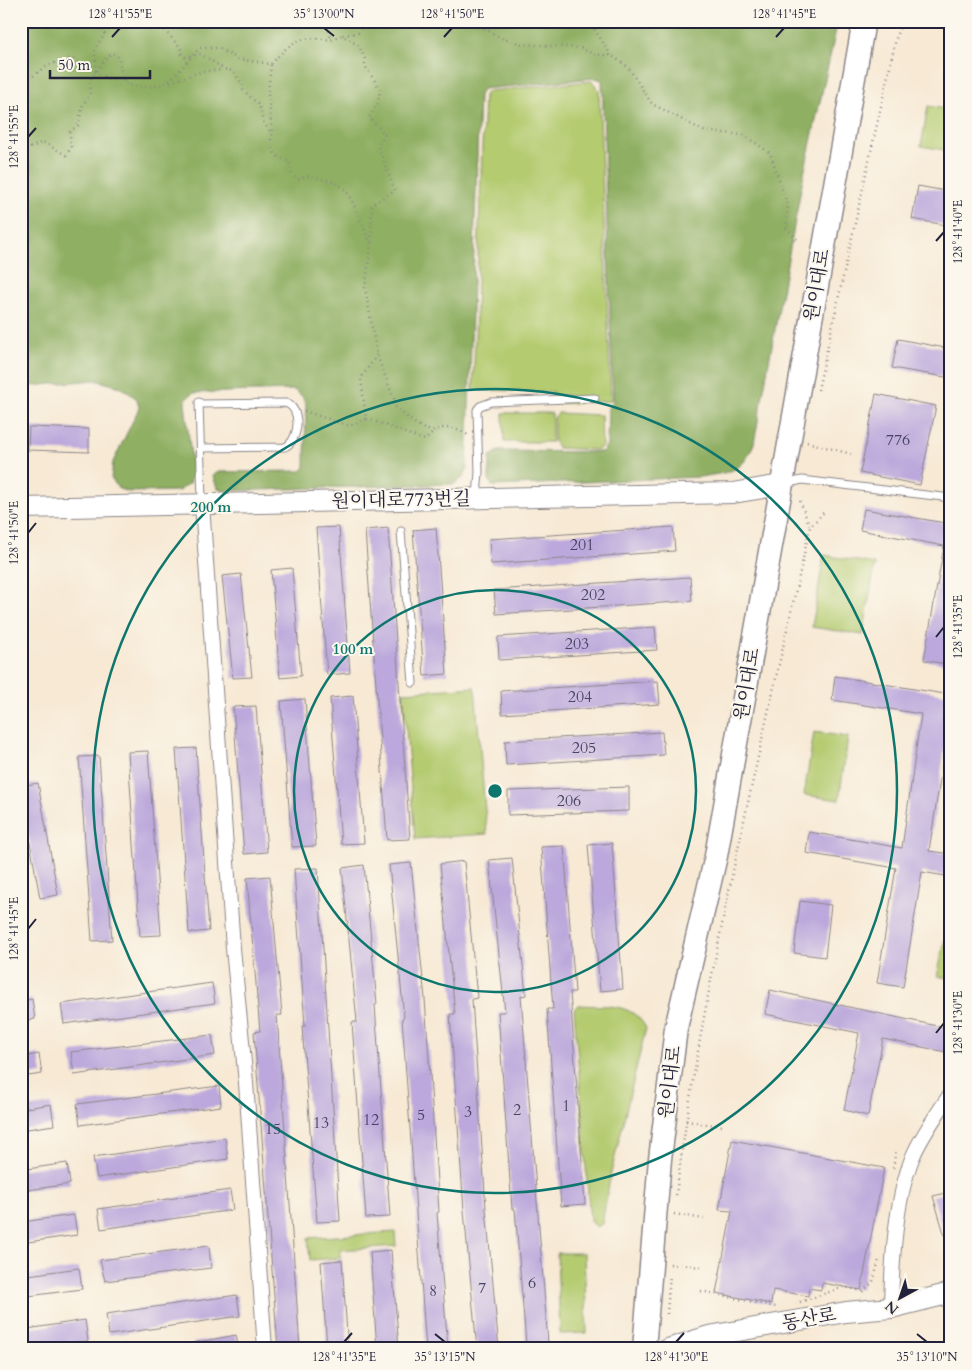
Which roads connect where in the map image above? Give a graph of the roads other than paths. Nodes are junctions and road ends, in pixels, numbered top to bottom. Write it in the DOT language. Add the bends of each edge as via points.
graph roads {
  1 [pos="864,21"];
  2 [pos="595,398"];
  3 [pos="201,448"];
  4 [pos="781,485"];
  5 [pos="477,498"];
  6 [pos="951,498"];
  7 [pos="202,504"];
  8 [pos="21,508"];
  9 [pos="401,531"];
  10 [pos="412,683"];
  11 [pos="951,1093"];
  12 [pos="951,1293"];
  13 [pos="892,1308"];
  14 [pos="265,1349"];
  15 [pos="644,1349"];
  16 [pos="668,1349"];
  1 -- 4 [label="main road, 원이대로"];
  2 -- 5 [label="lane" via="491,402 480,406 477,410"];
  3 -- 3 [label="lane" via="290,445 295,436 294,407 284,403 199,403"];
  3 -- 7 [label="lane"];
  4 -- 5 [label="street, 원이대로773번길" via="736,492"];
  4 -- 6 [label="lane" via="802,480"];
  4 -- 15 [label="main road, 원이대로" via="716,856 676,1028 660,1159"];
  5 -- 7 [label="street, 원이대로773번길"];
  7 -- 8 [label="street, 원이대로773번길"];
  7 -- 14 [label="street"];
  9 -- 10 [label="lane"];
  11 -- 13 [label="street" via="914,1154 909,1170 892,1254"];
  12 -- 13 [label="street, 동산로"];
  13 -- 16 [label="street, 동산로" via="846,1312 709,1336"];
}
